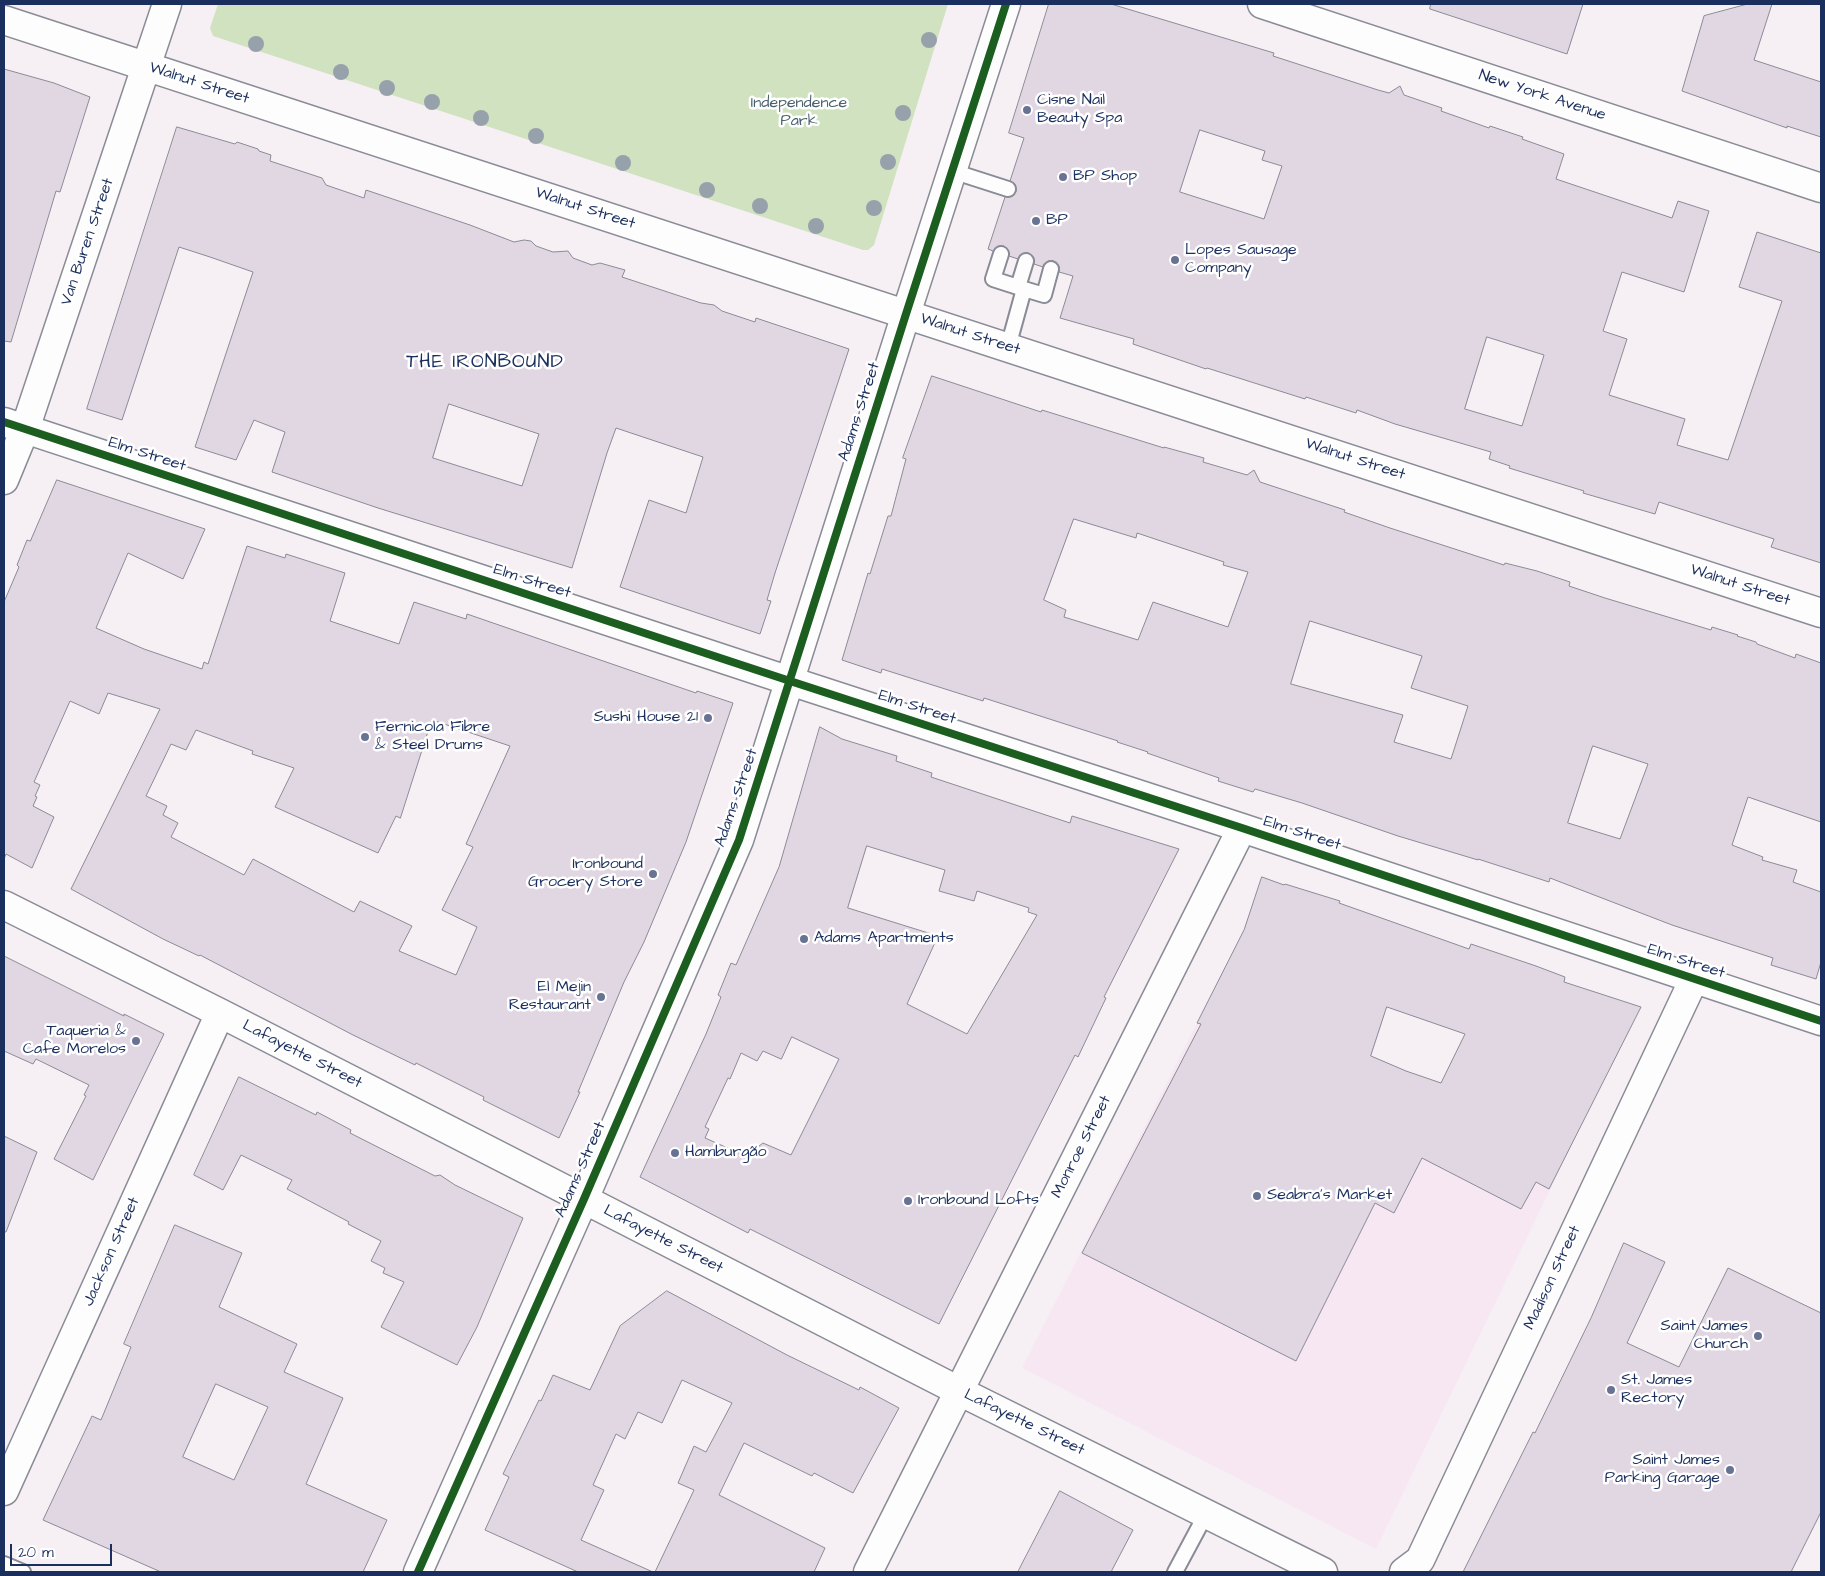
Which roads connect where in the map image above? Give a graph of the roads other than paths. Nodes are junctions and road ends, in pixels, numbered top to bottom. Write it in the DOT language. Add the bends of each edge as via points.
graph roads {
  1 [pos="167,4"];
  2 [pos="1006,4"];
  3 [pos="1262,4"];
  4 [pos="4,20"];
  5 [pos="147,67"];
  6 [pos="952,171"];
  7 [pos="1821,188"];
  8 [pos="1008,189"];
  9 [pos="1001,254"];
  10 [pos="1026,261"];
  11 [pos="1051,269"];
  12 [pos="1021,288"];
  13 [pos="906,314"];
  14 [pos="1008,347"];
  15 [pos="14,426"];
  16 [pos="4,480"];
  17 [pos="1821,613"];
  18 [pos="790,681"];
  19 [pos="1242,828"];
  20 [pos="4,905"];
  21 [pos="1694,979"];
  22 [pos="220,1013"];
  23 [pos="1821,1021"];
  24 [pos="584,1199"];
  25 [pos="959,1391"];
  26 [pos="4,1491"];
  27 [pos="1206,1514"];
  28 [pos="4,1564"];
  29 [pos="23,1572"];
  30 [pos="418,1572"];
  31 [pos="868,1572"];
  32 [pos="1175,1572"];
  33 [pos="1323,1572"];
  34 [pos="1404,1572"];
  1 -- 5 [label="street, Van Buren Street"];
  2 -- 6 [label="street, Adams Street"];
  3 -- 7 [label="street, New York Avenue"];
  4 -- 5 [label="street, Walnut Street"];
  5 -- 13 [label="street, Walnut Street"];
  5 -- 15 [label="street, Van Buren Street"];
  6 -- 8 [label="lane"];
  6 -- 13 [label="street, Adams Street"];
  9 -- 12 [label="lane" via="993,279"];
  10 -- 12 [label="lane"];
  11 -- 12 [label="lane" via="1044,295"];
  12 -- 14 [label="lane"];
  13 -- 14 [label="street, Walnut Street"];
  13 -- 18 [label="street, Adams Street"];
  14 -- 17 [label="street, Walnut Street"];
  15 -- 16 [label="street, Van Buren Street"];
  15 -- 18 [label="street, Elm Street"];
  18 -- 19 [label="street, Elm Street"];
  18 -- 24 [label="street, Adams Street" via="739,840"];
  19 -- 21 [label="street, Elm Street"];
  19 -- 25 [label="street, Monroe Street"];
  20 -- 22 [label="street, Lafayette Street"];
  21 -- 23 [label="street, Elm Street"];
  21 -- 34 [label="street, Madison Street" via="1420,1560"];
  22 -- 24 [label="street, Lafayette Street"];
  22 -- 26 [label="street, Jackson Street"];
  24 -- 25 [label="street, Lafayette Street"];
  24 -- 30 [label="street, Adams Street"];
  25 -- 27 [label="street, Lafayette Street"];
  25 -- 31 [label="street, Monroe Street"];
  27 -- 32 [label="lane"];
  27 -- 33 [label="street, Lafayette Street"];
  28 -- 29 [label="lane"];
}
